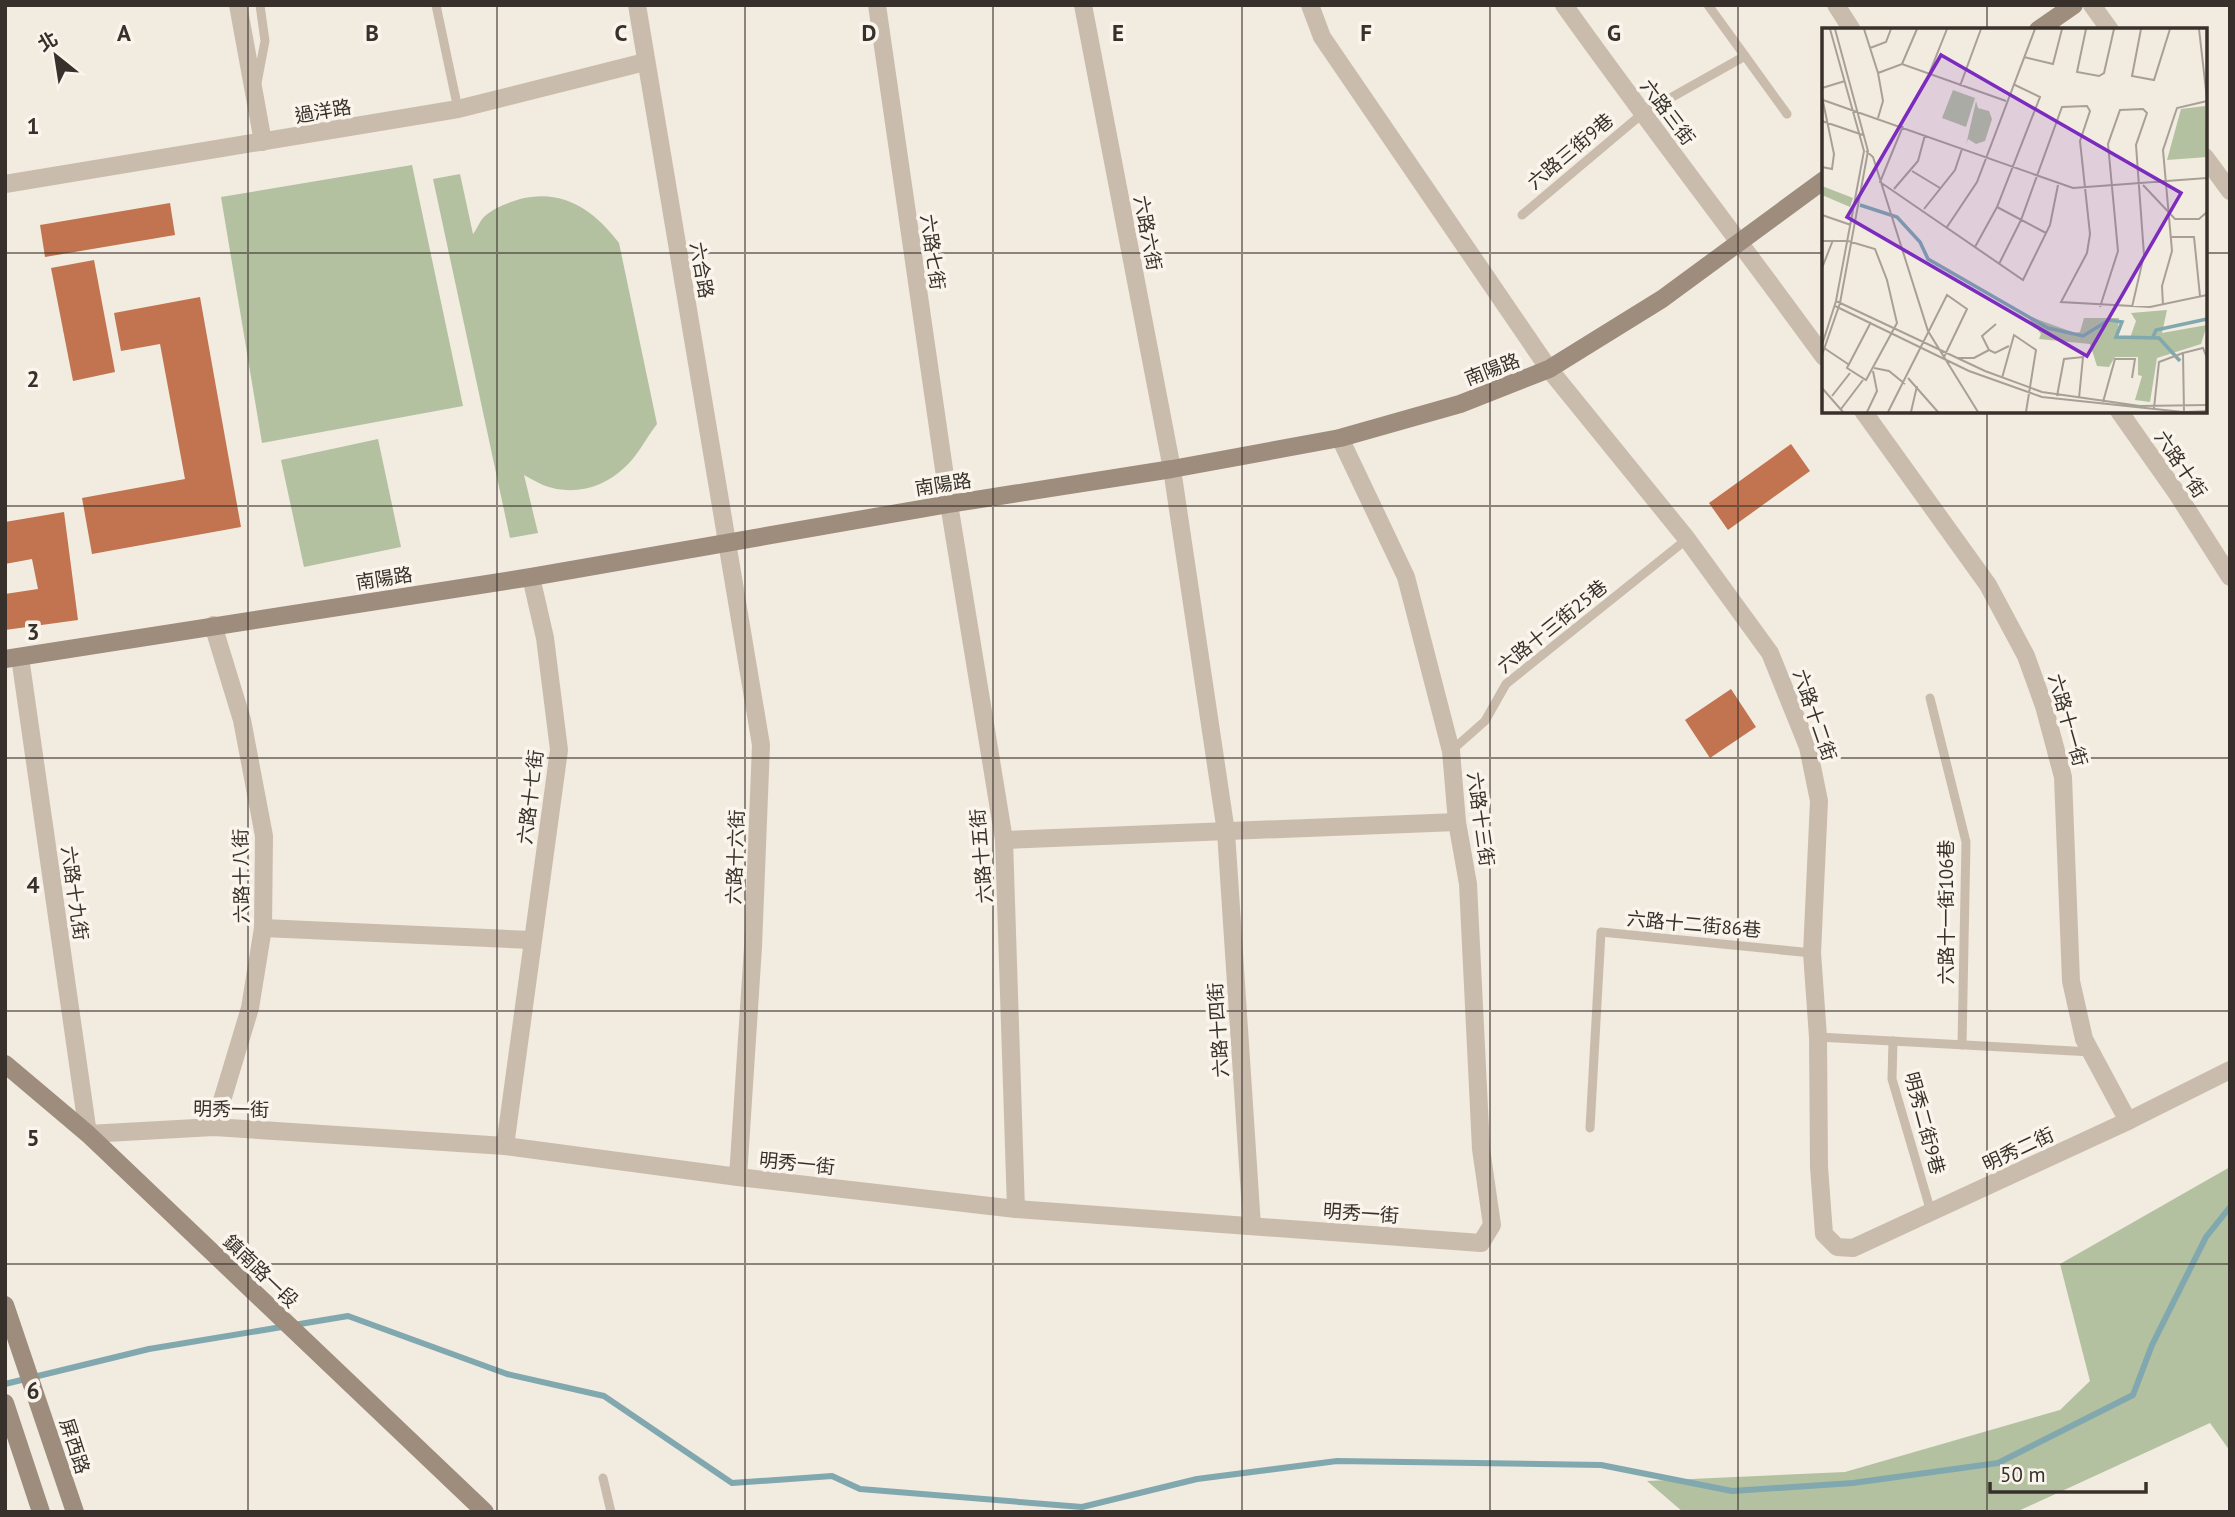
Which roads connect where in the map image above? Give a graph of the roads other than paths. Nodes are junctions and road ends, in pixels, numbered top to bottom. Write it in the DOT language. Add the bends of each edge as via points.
graph roads {
  1 [pos="238,5"];
  2 [pos="260,5"];
  3 [pos="436,5"];
  4 [pos="637,5"];
  5 [pos="877,5"];
  6 [pos="1083,5"];
  7 [pos="1310,5"];
  8 [pos="1564,5"];
  9 [pos="1708,5"];
  10 [pos="1836,5"];
  11 [pos="2074,5"];
  12 [pos="2092,5"];
  13 [pos="1851,28"];
  14 [pos="2041,28"];
  15 [pos="2109,28"];
  16 [pos="1745,56"];
  17 [pos="645,62"];
  18 [pos="255,96"];
  19 [pos="458,109"];
  20 [pos="1642,114"];
  21 [pos="1787,114"];
  22 [pos="263,142"];
  23 [pos="2207,160"];
  24 [pos="2221,181"];
  25 [pos="1822,182"];
  26 [pos="5,184"];
  27 [pos="1522,215"];
  28 [pos="1741,243"];
  29 [pos="1822,355"];
  30 [pos="1549,369"];
  31 [pos="1864,413"];
  32 [pos="2120,413"];
  33 [pos="1340,438"];
  34 [pos="1172,469"];
  35 [pos="948,504"];
  36 [pos="1687,539"];
  37 [pos="727,542"];
  38 [pos="531,577"];
  39 [pos="2230,577"];
  40 [pos="213,625"];
  41 [pos="12,658"];
  42 [pos="1930,698"];
  43 [pos="1451,751"];
  44 [pos="1457,822"];
  45 [pos="1226,832"];
  46 [pos="1004,840"];
  47 [pos="263,928"];
  48 [pos="532,940"];
  49 [pos="1812,953"];
  50 [pos="1818,1037"];
  51 [pos="1893,1041"];
  52 [pos="1962,1045"];
  53 [pos="2092,1052"];
  54 [pos="5,1064"];
  55 [pos="2230,1070"];
  56 [pos="2129,1121"];
  57 [pos="214,1127"];
  58 [pos="1590,1128"];
  59 [pos="88,1134"];
  60 [pos="505,1146"];
  61 [pos="738,1177"];
  62 [pos="1016,1209"];
  63 [pos="1931,1212"];
  64 [pos="1492,1225"];
  65 [pos="1252,1226"];
  66 [pos="1824,1234"];
  67 [pos="5,1305"];
  68 [pos="7,1407"];
  69 [pos="603,1478"];
  70 [pos="41,1512"];
  71 [pos="75,1512"];
  72 [pos="485,1512"];
  73 [pos="611,1512"];
  1 -- 18 [label="street"];
  2 -- 18 [label="lane" via="265,41"];
  3 -- 19 [label="lane"];
  4 -- 17 [label="street, 六合路"];
  5 -- 35 [label="street, 六路七街"];
  6 -- 34 [label="street, 六路六街"];
  7 -- 30 [label="street" via="1322,37"];
  8 -- 20 [label="street, 六路三街"];
  9 -- 16 [label="lane"];
  10 -- 13 [label="street"];
  11 -- 14 [label="street"];
  12 -- 15 [label="street"];
  16 -- 20 [label="lane, 六路三街9巷"];
  16 -- 21 [label="lane"];
  17 -- 19 [label="street, 過洋路"];
  17 -- 37 [label="street, 六合路"];
  18 -- 22 [label="street"];
  19 -- 22 [label="street, 過洋路"];
  20 -- 27 [label="lane, 六路三街9巷"];
  20 -- 28 [label="street, 六路三街"];
  22 -- 26 [label="street, 過洋路"];
  23 -- 24 [label="street"];
  25 -- 28 [label="street, 南陽路"];
  28 -- 29 [label="street"];
  28 -- 30 [label="street, 南陽路"];
  30 -- 33 [label="street, 南陽路" via="1460,404"];
  30 -- 36 [label="street, 六路十二街"];
  31 -- 53 [label="street, 六路十一街" via="1988,585 2031,669 2063,777 2071,981 2084,1038"];
  32 -- 39 [label="street, 六路十街"];
  33 -- 34 [label="street, 南陽路"];
  33 -- 43 [label="street, 六路十三街" via="1406,577"];
  34 -- 35 [label="street, 南陽路"];
  34 -- 45 [label="street, 六路十四街"];
  35 -- 37 [label="street, 南陽路"];
  35 -- 46 [label="street, 六路十五街"];
  36 -- 43 [label="lane, 六路十三街25巷" via="1506,684 1485,721"];
  36 -- 49 [label="street, 六路十二街" via="1770,653 1808,747 1819,801"];
  37 -- 38 [label="street, 南陽路"];
  37 -- 61 [label="street, 六路十六街" via="761,745"];
  38 -- 40 [label="street, 南陽路"];
  38 -- 48 [label="street, 六路十七街" via="545,638 559,750"];
  40 -- 41 [label="street, 南陽路"];
  40 -- 47 [label="street, 六路十八街" via="242,720 264,836"];
  41 -- 59 [label="street, 六路十九街"];
  42 -- 52 [label="lane, 六路十一街106巷" via="1966,842"];
  43 -- 44 [label="street, 六路十三街"];
  44 -- 45 [label="street"];
  44 -- 64 [label="street, 六路十三街" via="1468,884 1481,1149"];
  45 -- 46 [label="street"];
  45 -- 65 [label="street, 六路十四街"];
  46 -- 62 [label="street, 六路十五街"];
  47 -- 48 [label="street"];
  47 -- 57 [label="street, 六路十八街" via="250,1008"];
  48 -- 60 [label="street, 六路十七街"];
  49 -- 50 [label="street, 六路十二街"];
  49 -- 58 [label="lane, 六路十二街86巷" via="1601,932"];
  50 -- 51 [label="lane"];
  50 -- 66 [label="street, 六路十二街"];
  51 -- 52 [label="lane"];
  51 -- 63 [label="lane, 明秀二街9巷" via="1892,1079"];
  52 -- 53 [label="lane"];
  53 -- 56 [label="street, 六路十一街"];
  54 -- 59 [label="street, 鎮南路一段"];
  55 -- 56 [label="street, 明秀二街"];
  56 -- 63 [label="street, 明秀二街"];
  57 -- 59 [label="street, 明秀一街"];
  57 -- 60 [label="street, 明秀一街"];
  59 -- 72 [label="street, 鎮南路一段"];
  60 -- 61 [label="street, 明秀一街"];
  61 -- 62 [label="street, 明秀一街"];
  62 -- 65 [label="street, 明秀一街"];
  63 -- 66 [label="street, 明秀二街" via="1853,1248 1837,1247"];
  64 -- 65 [label="street, 明秀一街" via="1480,1243"];
  67 -- 71 [label="street, 屏西路"];
  68 -- 70 [label="street"];
  69 -- 73 [label="lane"];
}
